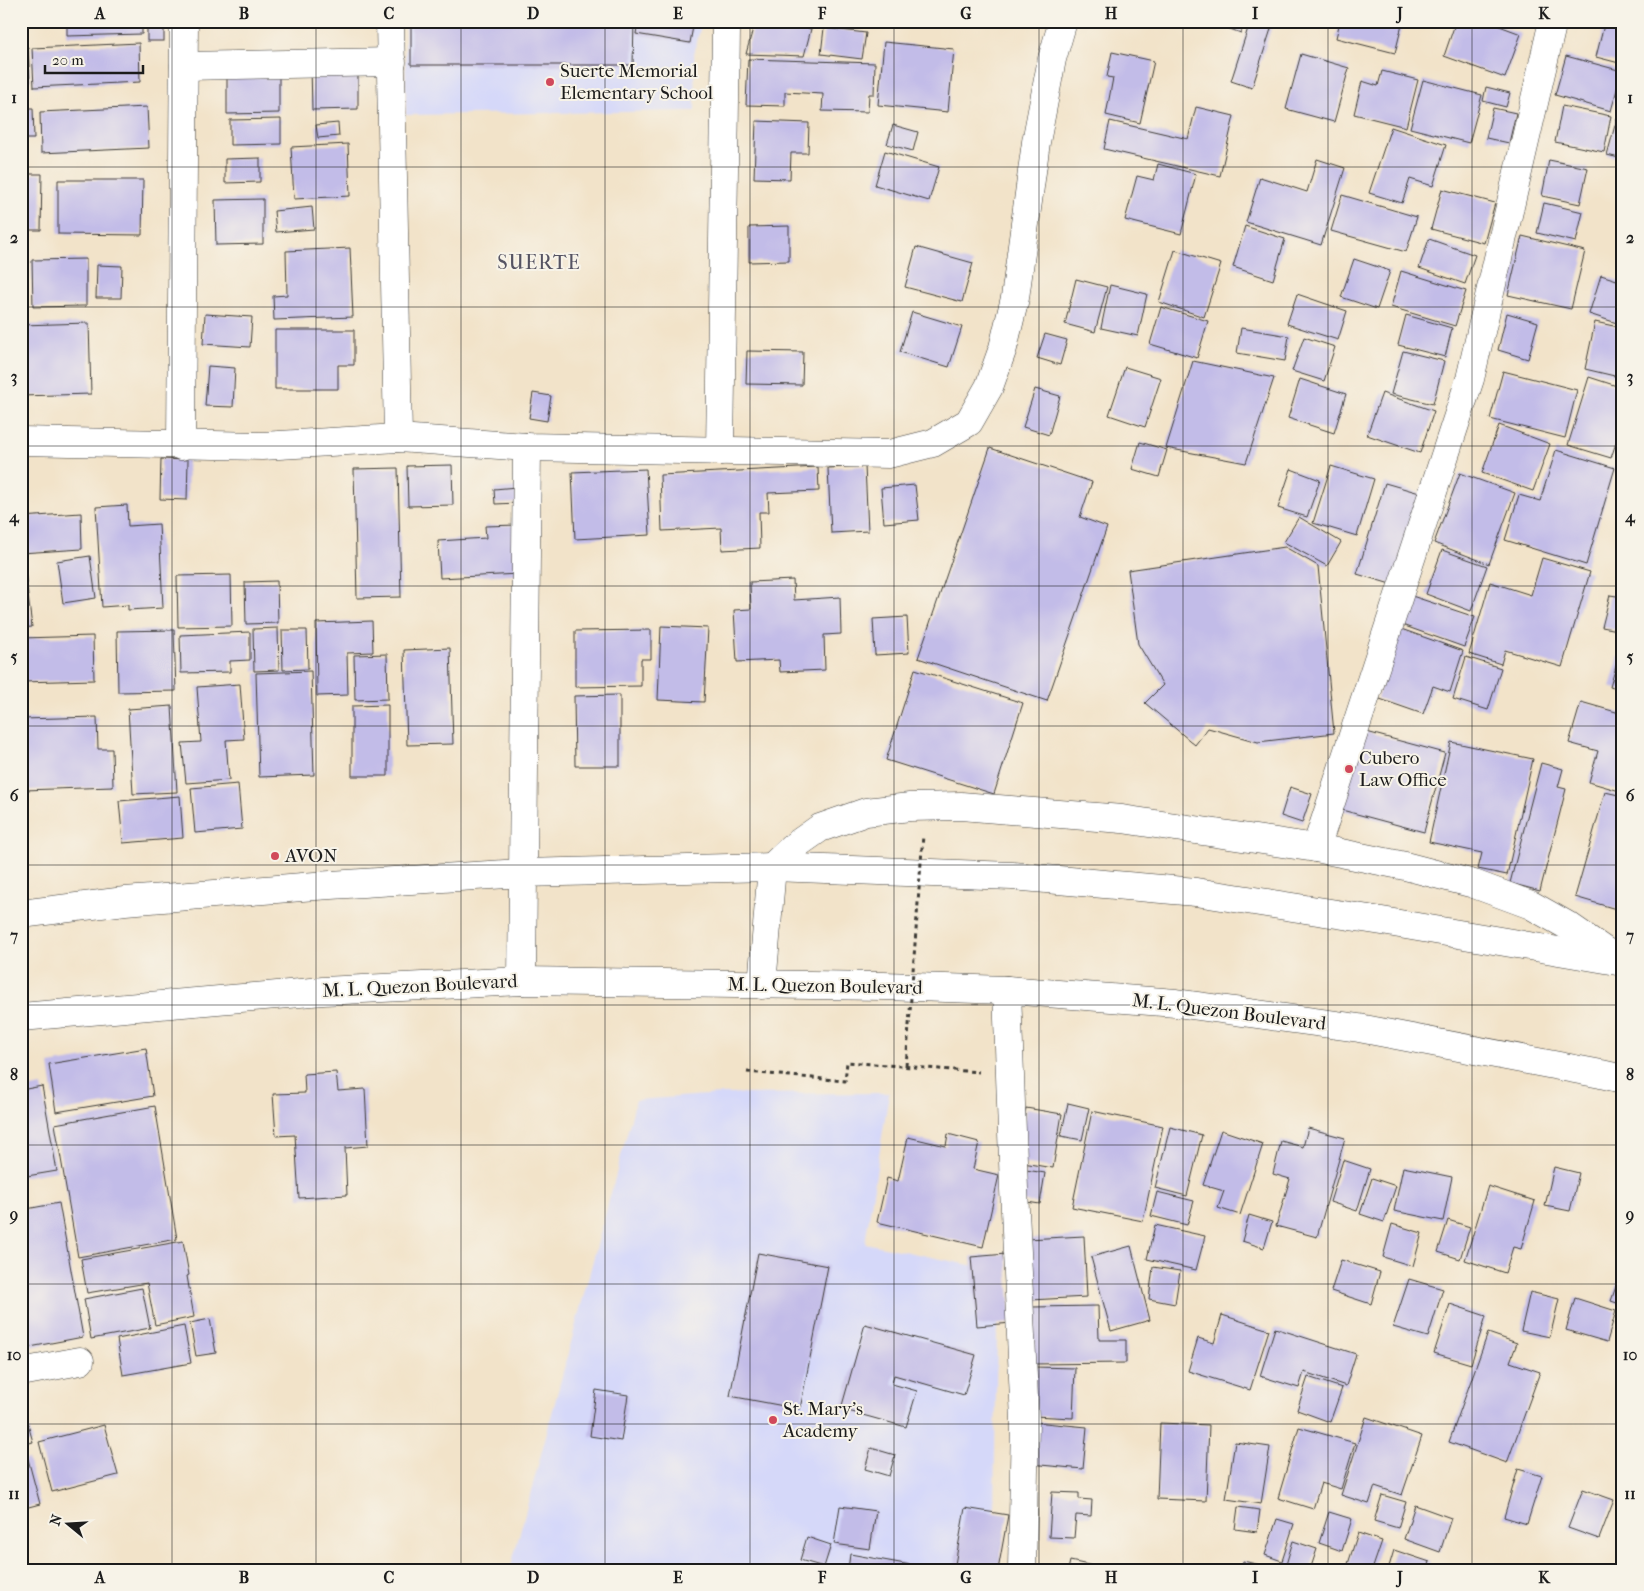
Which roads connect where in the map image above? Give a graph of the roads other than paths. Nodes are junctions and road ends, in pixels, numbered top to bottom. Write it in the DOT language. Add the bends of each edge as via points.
graph roads {
  1 [pos="184,21"];
  2 [pos="390,21"];
  3 [pos="727,21"];
  4 [pos="1063,21"];
  5 [pos="1553,21"];
  6 [pos="392,62"];
  7 [pos="184,66"];
  8 [pos="398,438"];
  9 [pos="21,441"];
  10 [pos="181,446"];
  11 [pos="527,447"];
  12 [pos="720,451"];
  13 [pos="1316,848"];
  14 [pos="772,868"];
  15 [pos="522,873"];
  16 [pos="21,914"];
  17 [pos="1621,962"];
  18 [pos="522,981"];
  19 [pos="762,985"];
  20 [pos="1007,990"];
  21 [pos="21,1017"];
  22 [pos="1623,1080"];
  23 [pos="80,1361"];
  24 [pos="21,1372"];
  25 [pos="1022,1570"];
  1 -- 7 [label="main road"];
  2 -- 6 [label="main road"];
  3 -- 12 [label="main road"];
  4 -- 12 [label="main road" via="1036,142 1015,298 989,387 969,422 933,443 889,454"];
  5 -- 13 [label="main road" via="1470,379"];
  6 -- 7 [label="main road"];
  6 -- 8 [label="main road"];
  7 -- 10 [label="main road"];
  8 -- 10 [label="main road" via="262,446"];
  8 -- 11 [label="main road"];
  9 -- 10 [label="main road"];
  11 -- 12 [label="main road"];
  11 -- 15 [label="main road"];
  13 -- 14 [label="main road" via="1122,819 961,806 910,807 866,812 820,828 793,847"];
  13 -- 17 [label="main road" via="1457,879 1531,904"];
  14 -- 15 [label="main road"];
  14 -- 17 [label="main road" via="1012,876 1196,892"];
  14 -- 19 [label="main road"];
  15 -- 16 [label="main road" via="296,887 125,901"];
  15 -- 18 [label="main road"];
  18 -- 19 [label="main road, M. L. Quezon Boulevard"];
  18 -- 21 [label="main road, M. L. Quezon Boulevard" via="323,990"];
  19 -- 20 [label="main road, M. L. Quezon Boulevard"];
  20 -- 22 [label="main road, M. L. Quezon Boulevard" via="1176,1003 1359,1028"];
  20 -- 25 [label="main road" via="1025,1420"];
  23 -- 24 [label="main road"];
}
